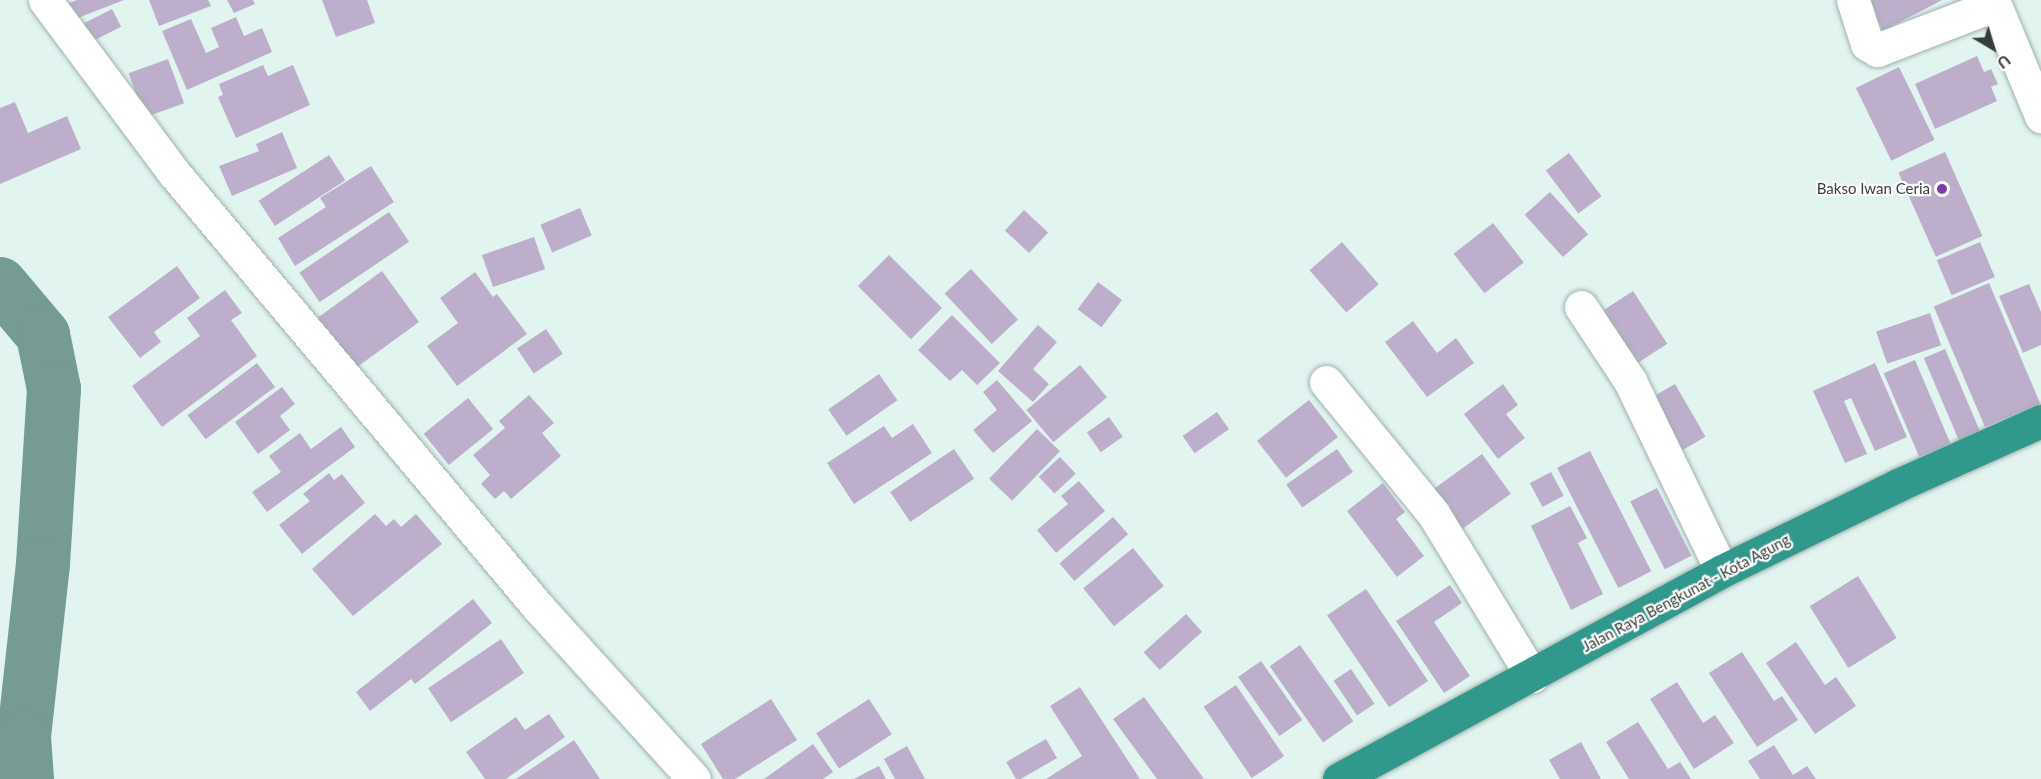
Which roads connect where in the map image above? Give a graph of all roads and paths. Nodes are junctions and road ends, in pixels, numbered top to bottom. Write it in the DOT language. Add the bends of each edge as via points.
graph roads {
  1 [pos="45,0"];
  2 [pos="1853,0"];
  3 [pos="1993,2"];
  4 [pos="2041,116"];
  5 [pos="1581,307"];
  6 [pos="1326,382"];
  7 [pos="2041,422"];
  8 [pos="1722,572"];
  9 [pos="1532,676"];
  10 [pos="694,779"];
  11 [pos="1339,779"];
  1 -- 10 [label="street" via="174,173 538,607"];
  2 -- 3 [label="street" via="1867,44 1877,50"];
  3 -- 4 [label="street"];
  5 -- 8 [label="street" via="1630,381"];
  6 -- 9 [label="street" via="1433,513"];
  7 -- 8 [label="highway, Jalan Raya Bengkunat - Kota Agung" via="1898,485"];
  8 -- 9 [label="highway, Jalan Raya Bengkunat - Kota Agung"];
  9 -- 11 [label="highway, Jalan Raya Bengkunat - Kota Agung"];
}
